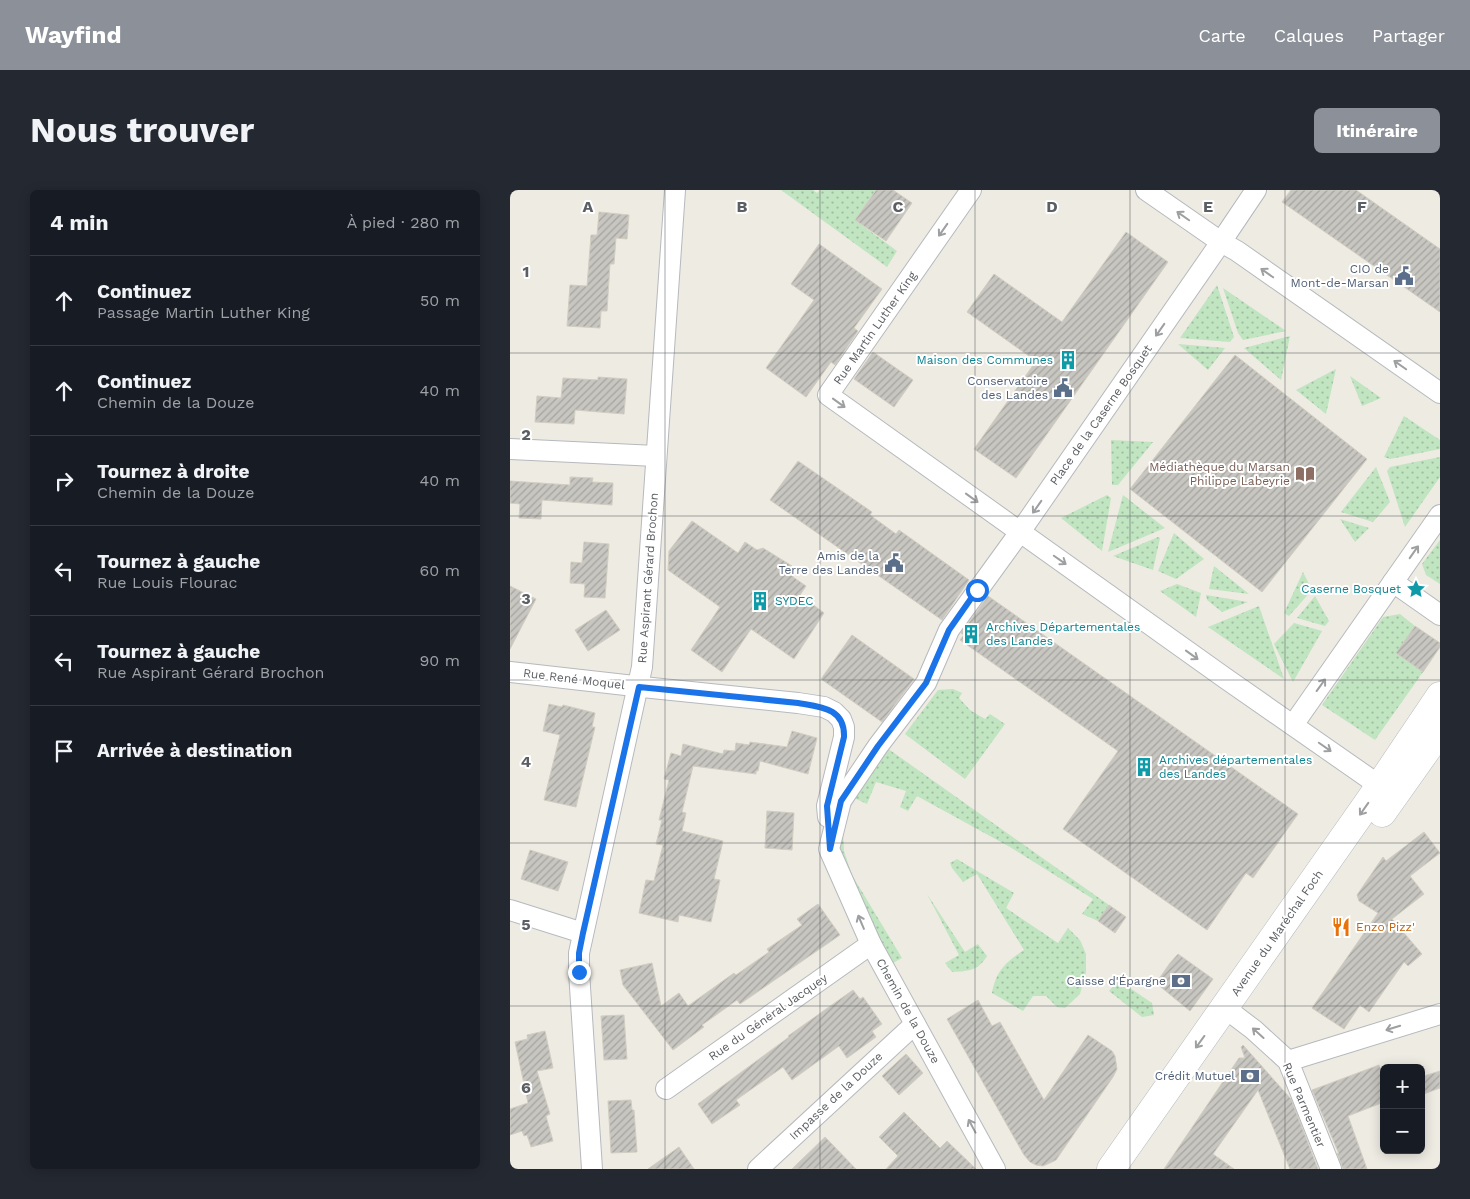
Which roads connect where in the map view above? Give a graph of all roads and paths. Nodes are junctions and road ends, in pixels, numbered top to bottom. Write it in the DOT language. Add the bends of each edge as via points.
graph roads {
  1 [pos="675,190"];
  2 [pos="971,190"];
  3 [pos="1146,190"];
  4 [pos="1256,190"];
  5 [pos="1221,242"];
  6 [pos="1440,393"];
  7 [pos="510,449"];
  8 [pos="656,456"];
  9 [pos="1440,515"];
  10 [pos="1020,532"];
  11 [pos="1393,582"];
  12 [pos="1440,615"];
  13 [pos="510,672"];
  14 [pos="639,687"];
  15 [pos="1440,696"];
  16 [pos="1440,716"];
  17 [pos="841,720"];
  18 [pos="1293,725"];
  19 [pos="1440,731"];
  20 [pos="1409,777"];
  21 [pos="1380,786"];
  22 [pos="830,849"];
  23 [pos="510,910"];
  24 [pos="583,933"];
  25 [pos="871,944"];
  26 [pos="1232,1013"];
  27 [pos="1440,1014"];
  28 [pos="915,1024"];
  29 [pos="1288,1061"];
  30 [pos="666,1089"];
  31 [pos="592,1169"];
  32 [pos="758,1169"];
  33 [pos="995,1169"];
  34 [pos="1111,1169"];
  35 [pos="1134,1169"];
  36 [pos="1331,1169"];
  1 -- 8 [label="street, Rue Aspirant Gérard Brochon"];
  2 -- 10 [label="street, Rue Martin Luther King, one-way" via="828,395"];
  5 -- 3 [label="street, one-way"];
  4 -- 5 [label="street, Place de la Caserne Bosquet"];
  6 -- 5 [label="street, one-way"];
  5 -- 10 [label="street, Place de la Caserne Bosquet, one-way"];
  7 -- 8 [label="street"];
  8 -- 14 [label="street, Rue Aspirant Gérard Brochon"];
  11 -- 9 [label="street, one-way"];
  10 -- 18 [label="street, one-way"];
  10 -- 22 [label="street, Place de la Caserne Bosquet" via="949,630 926,683 841,801"];
  11 -- 12 [label="street"];
  18 -- 11 [label="street, one-way"];
  13 -- 14 [label="street, Rue René Moquel"];
  14 -- 17 [label="street, Rue René Moquel" via="824,707"];
  14 -- 24 [label="street, Rue Aspirant Gérard Brochon"];
  15 -- 21 [label="main road, Avenue du Maréchal Foch"];
  16 -- 20 [label="street" via="1411,759"];
  17 -- 22 [label="street, Chemin de la Douze" via="844,737 827,806"];
  18 -- 21 [label="street, one-way"];
  19 -- 20 [label="main road, Avenue du Maréchal Foch"];
  20 -- 26 [label="main road, Avenue du Maréchal Foch"];
  21 -- 26 [label="main road, Avenue du Maréchal Foch, one-way"];
  25 -- 22 [label="street, Chemin de la Douze, one-way"];
  23 -- 24 [label="street"];
  24 -- 31 [label="street, Rue Aspirant Gérard Brochon" via="579,972"];
  25 -- 28 [label="street, Chemin de la Douze"];
  25 -- 30 [label="street, Rue du Général Jacquey"];
  29 -- 26 [label="street, Rue Parmentier, one-way"];
  26 -- 34 [label="main road, Avenue du Maréchal Foch, one-way"];
  26 -- 35 [label="main road, Avenue du Maréchal Foch"];
  27 -- 29 [label="street, one-way"];
  28 -- 32 [label="street, Impasse de la Douze"];
  33 -- 28 [label="street, Chemin de la Douze, one-way"];
  29 -- 36 [label="street, Rue Parmentier"];
}
